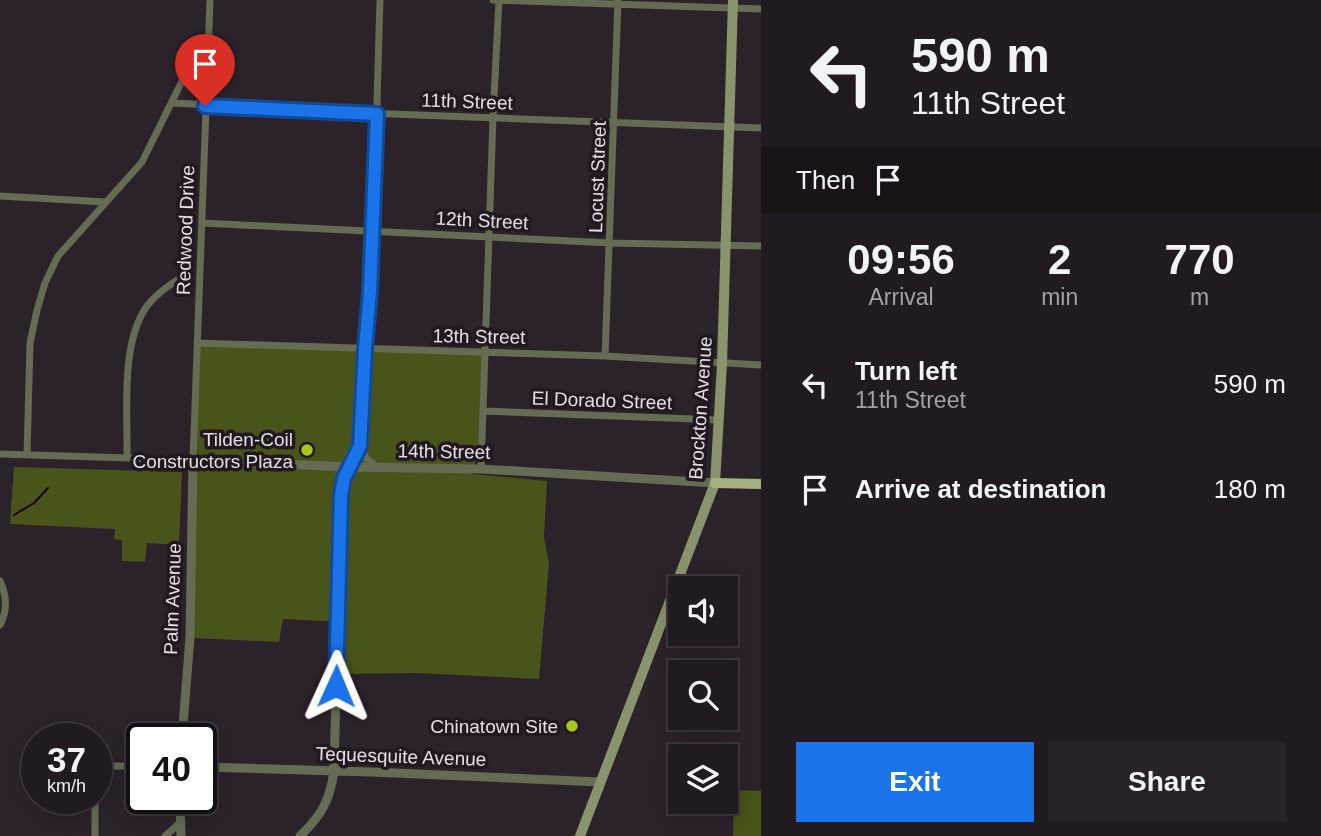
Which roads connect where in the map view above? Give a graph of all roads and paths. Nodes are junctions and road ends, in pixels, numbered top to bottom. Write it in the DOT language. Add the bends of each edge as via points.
graph roads {
  1 [pos="210,0"];
  2 [pos="380,0"];
  3 [pos="493,0"];
  4 [pos="499,0"];
  5 [pos="618,2"];
  6 [pos="733,4"];
  7 [pos="761,9"];
  8 [pos="209,51"];
  9 [pos="173,103"];
  10 [pos="205,106"];
  11 [pos="377,114"];
  12 [pos="493,117"];
  13 [pos="614,124"];
  14 [pos="729,127"];
  15 [pos="761,128"];
  16 [pos="0,196"];
  17 [pos="105,202"];
  18 [pos="202,223"];
  19 [pos="373,232"];
  20 [pos="489,236"];
  21 [pos="610,243"];
  22 [pos="725,244"];
  23 [pos="761,246"];
  24 [pos="185,275"];
  25 [pos="197,343"];
  26 [pos="365,349"];
  27 [pos="486,352"];
  28 [pos="605,356"];
  29 [pos="722,364"];
  30 [pos="761,365"];
  31 [pos="484,411"];
  32 [pos="720,421"];
  33 [pos="360,446"];
  34 [pos="0,454"];
  35 [pos="27,455"];
  36 [pos="127,457"];
  37 [pos="193,460"];
  38 [pos="349,467"];
  39 [pos="377,467"];
  40 [pos="481,469"];
  41 [pos="715,483"];
  42 [pos="761,484"];
  43 [pos="0,581"];
  44 [pos="0,625"];
  45 [pos="183,723"];
  46 [pos="217,767"];
  47 [pos="334,771"];
  48 [pos="600,782"];
  49 [pos="95,814"];
  50 [pos="180,814"];
  51 [pos="180,823"];
  52 [pos="95,836"];
  53 [pos="165,836"];
  54 [pos="181,836"];
  55 [pos="300,836"];
  56 [pos="580,836"];
  1 -- 8 [label="street, Redwood Drive"];
  2 -- 11 [label="street"];
  3 -- 4 [label="street"];
  4 -- 5 [label="street"];
  4 -- 12 [label="street"];
  5 -- 6 [label="street"];
  5 -- 13 [label="street, Locust Street"];
  6 -- 7 [label="street"];
  6 -- 14 [label="main road, Brockton Avenue"];
  8 -- 9 [label="street" via="196,57"];
  8 -- 10 [label="street, Redwood Drive"];
  9 -- 10 [label="street, 11th Street"];
  9 -- 17 [label="street" via="142,162"];
  10 -- 11 [label="street, 11th Street"];
  10 -- 18 [label="street, Redwood Drive"];
  11 -- 12 [label="street, 11th Street"];
  11 -- 19 [label="street"];
  12 -- 13 [label="street, 11th Street"];
  12 -- 20 [label="street"];
  13 -- 14 [label="street, 11th Street"];
  13 -- 21 [label="street, Locust Street"];
  14 -- 15 [label="street, 11th Street"];
  14 -- 22 [label="main road, Brockton Avenue"];
  16 -- 17 [label="street"];
  17 -- 35 [label="street" via="58,256 37,310 30,343"];
  18 -- 19 [label="street, 12th Street"];
  18 -- 25 [label="street, Redwood Drive"];
  19 -- 20 [label="street, 12th Street"];
  19 -- 26 [label="street"];
  20 -- 21 [label="street, 12th Street"];
  20 -- 27 [label="street"];
  21 -- 22 [label="street, 12th Street"];
  21 -- 28 [label="street, Locust Street"];
  22 -- 23 [label="street, 12th Street"];
  22 -- 29 [label="main road, Brockton Avenue"];
  24 -- 36 [label="street" via="155,297 136,326 129,354"];
  25 -- 26 [label="street, 13th Street"];
  25 -- 37 [label="street, Redwood Drive"];
  26 -- 27 [label="street, 13th Street"];
  26 -- 33 [label="street"];
  27 -- 28 [label="street, 13th Street"];
  27 -- 31 [label="street"];
  28 -- 29 [label="street, 13th Street"];
  29 -- 30 [label="street, 13th Street"];
  29 -- 32 [label="main road, Brockton Avenue"];
  31 -- 32 [label="street, El Dorado Street"];
  31 -- 40 [label="street"];
  32 -- 41 [label="main road, Brockton Avenue"];
  33 -- 38 [label="street"];
  33 -- 39 [label="street"];
  34 -- 35 [label="street, 14th Street"];
  35 -- 36 [label="street, 14th Street"];
  36 -- 37 [label="street, 14th Street"];
  37 -- 38 [label="street, 14th Street"];
  37 -- 45 [label="street, Palm Avenue" via="190,637"];
  38 -- 39 [label="street, 14th Street"];
  38 -- 47 [label="street" via="341,495"];
  39 -- 40 [label="street, 14th Street"];
  40 -- 41 [label="street, 14th Street"];
  41 -- 42 [label="main road, 14th Street"];
  41 -- 48 [label="main road, Brockton Avenue"];
  43 -- 44 [label="street" via="6,592"];
  46 -- 47 [label="street, Tequesquite Avenue"];
  47 -- 48 [label="street, Tequesquite Avenue"];
  47 -- 55 [label="street" via="328,801"];
  48 -- 56 [label="main road, Brockton Avenue"];
  49 -- 52 [label="street"];
  50 -- 51 [label="street"];
  51 -- 53 [label="street"];
  51 -- 54 [label="street"];
}
